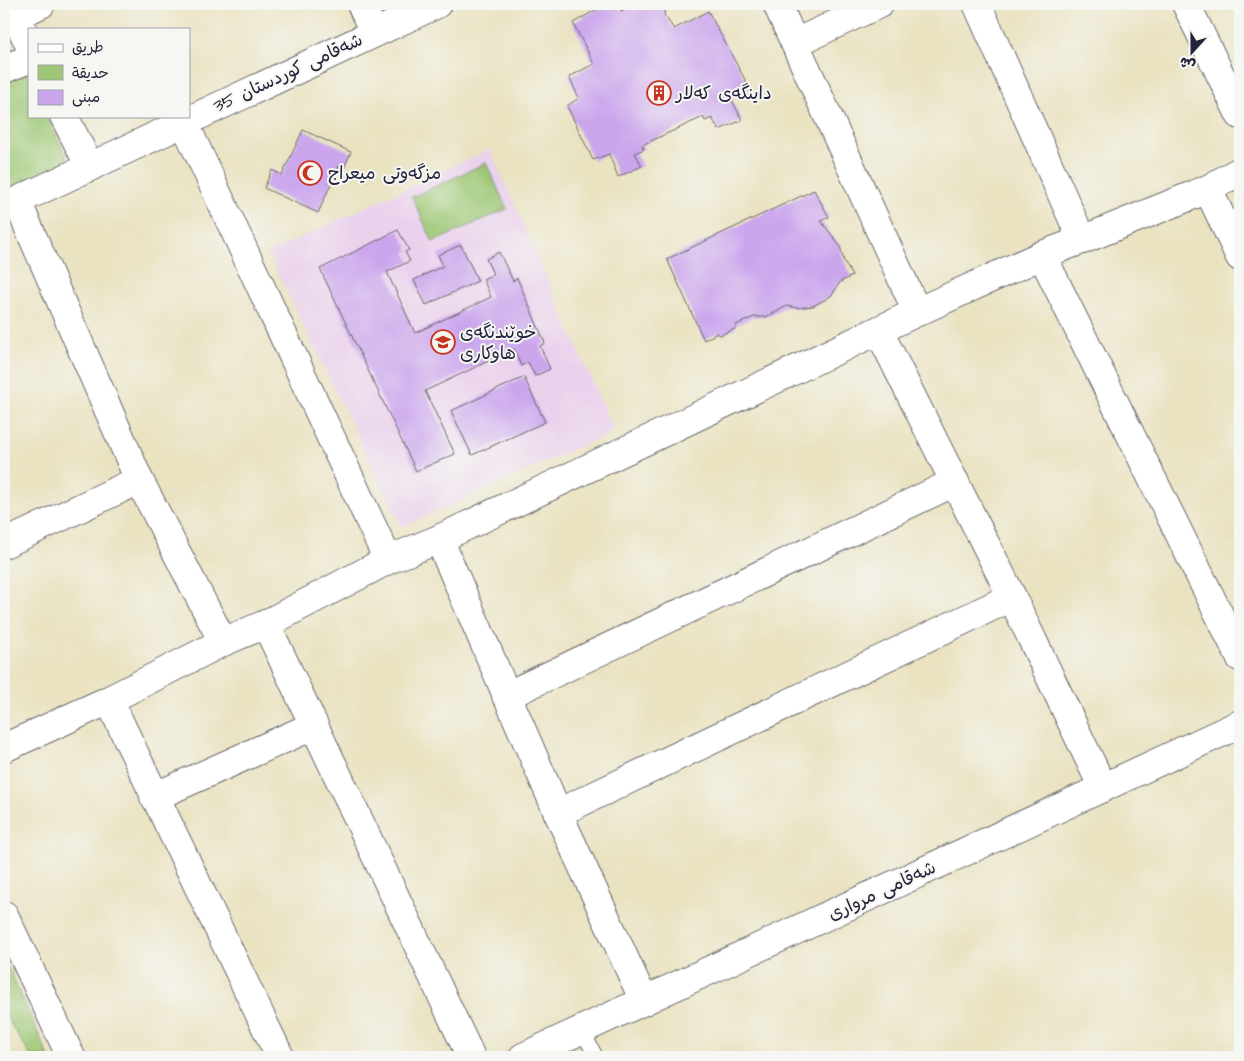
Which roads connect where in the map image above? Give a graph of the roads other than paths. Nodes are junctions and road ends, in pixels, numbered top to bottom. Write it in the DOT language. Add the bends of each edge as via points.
graph roads {
  1 [pos="41,4"];
  2 [pos="361,4"];
  3 [pos="437,4"];
  4 [pos="777,4"];
  5 [pos="879,4"];
  6 [pos="977,4"];
  7 [pos="1186,4"];
  8 [pos="13,10"];
  9 [pos="374,33"];
  10 [pos="28,42"];
  11 [pos="795,42"];
  12 [pos="28,59"];
  13 [pos="4,69"];
  14 [pos="1240,115"];
  15 [pos="65,118"];
  16 [pos="184,122"];
  17 [pos="90,167"];
  18 [pos="1240,171"];
  19 [pos="1208,189"];
  20 [pos="10,204"];
  21 [pos="1082,240"];
  22 [pos="1042,255"];
  23 [pos="1240,257"];
  24 [pos="917,312"];
  25 [pos="879,331"];
  26 [pos="139,480"];
  27 [pos="955,482"];
  28 [pos="439,539"];
  29 [pos="4,544"];
  30 [pos="388,560"];
  31 [pos="1012,597"];
  32 [pos="266,624"];
  33 [pos="223,642"];
  34 [pos="1240,657"];
  35 [pos="506,696"];
  36 [pos="109,700"];
  37 [pos="1240,724"];
  38 [pos="313,726"];
  39 [pos="4,748"];
  40 [pos="1103,788"];
  41 [pos="154,797"];
  42 [pos="558,813"];
  43 [pos="4,915"];
  44 [pos="644,1001"];
  45 [pos="582,1030"];
  46 [pos="71,1057"];
  47 [pos="280,1057"];
  48 [pos="471,1057"];
  49 [pos="524,1057"];
  50 [pos="596,1057"];
  1 -- 8 [label="street"];
  2 -- 9 [label="street"];
  3 -- 9 [label="street, شەقامی کوردستان 35"];
  4 -- 11 [label="street"];
  5 -- 11 [label="street"];
  6 -- 21 [label="street"];
  7 -- 14 [label="street"];
  8 -- 10 [label="street"];
  9 -- 16 [label="street, شەقامی کوردستان 35"];
  11 -- 24 [label="street"];
  12 -- 13 [label="street"];
  15 -- 17 [label="street"];
  16 -- 17 [label="street, شەقامی کوردستان 35"];
  16 -- 30 [label="street"];
  17 -- 20 [label="street, شەقامی کوردستان 35"];
  18 -- 19 [label="street"];
  19 -- 21 [label="street"];
  19 -- 23 [label="street"];
  20 -- 26 [label="street"];
  21 -- 22 [label="street"];
  22 -- 24 [label="street"];
  22 -- 34 [label="street"];
  24 -- 25 [label="street"];
  25 -- 27 [label="street"];
  25 -- 28 [label="street"];
  26 -- 29 [label="street"];
  26 -- 33 [label="street"];
  27 -- 31 [label="street"];
  27 -- 35 [label="street"];
  28 -- 30 [label="street"];
  28 -- 35 [label="street"];
  30 -- 32 [label="street"];
  31 -- 40 [label="street"];
  31 -- 42 [label="street"];
  32 -- 33 [label="street"];
  32 -- 38 [label="street"];
  33 -- 36 [label="street"];
  35 -- 42 [label="street"];
  36 -- 39 [label="street"];
  36 -- 41 [label="street"];
  37 -- 40 [label="street, شەقامی مرواری"];
  38 -- 41 [label="street"];
  38 -- 48 [label="street"];
  40 -- 44 [label="street, شەقامی مرواری"];
  41 -- 47 [label="street"];
  42 -- 44 [label="street"];
  43 -- 46 [label="street"];
  44 -- 45 [label="street, شەقامی مرواری"];
  45 -- 49 [label="street, شەقامی مرواری"];
  45 -- 50 [label="lane"];
}
